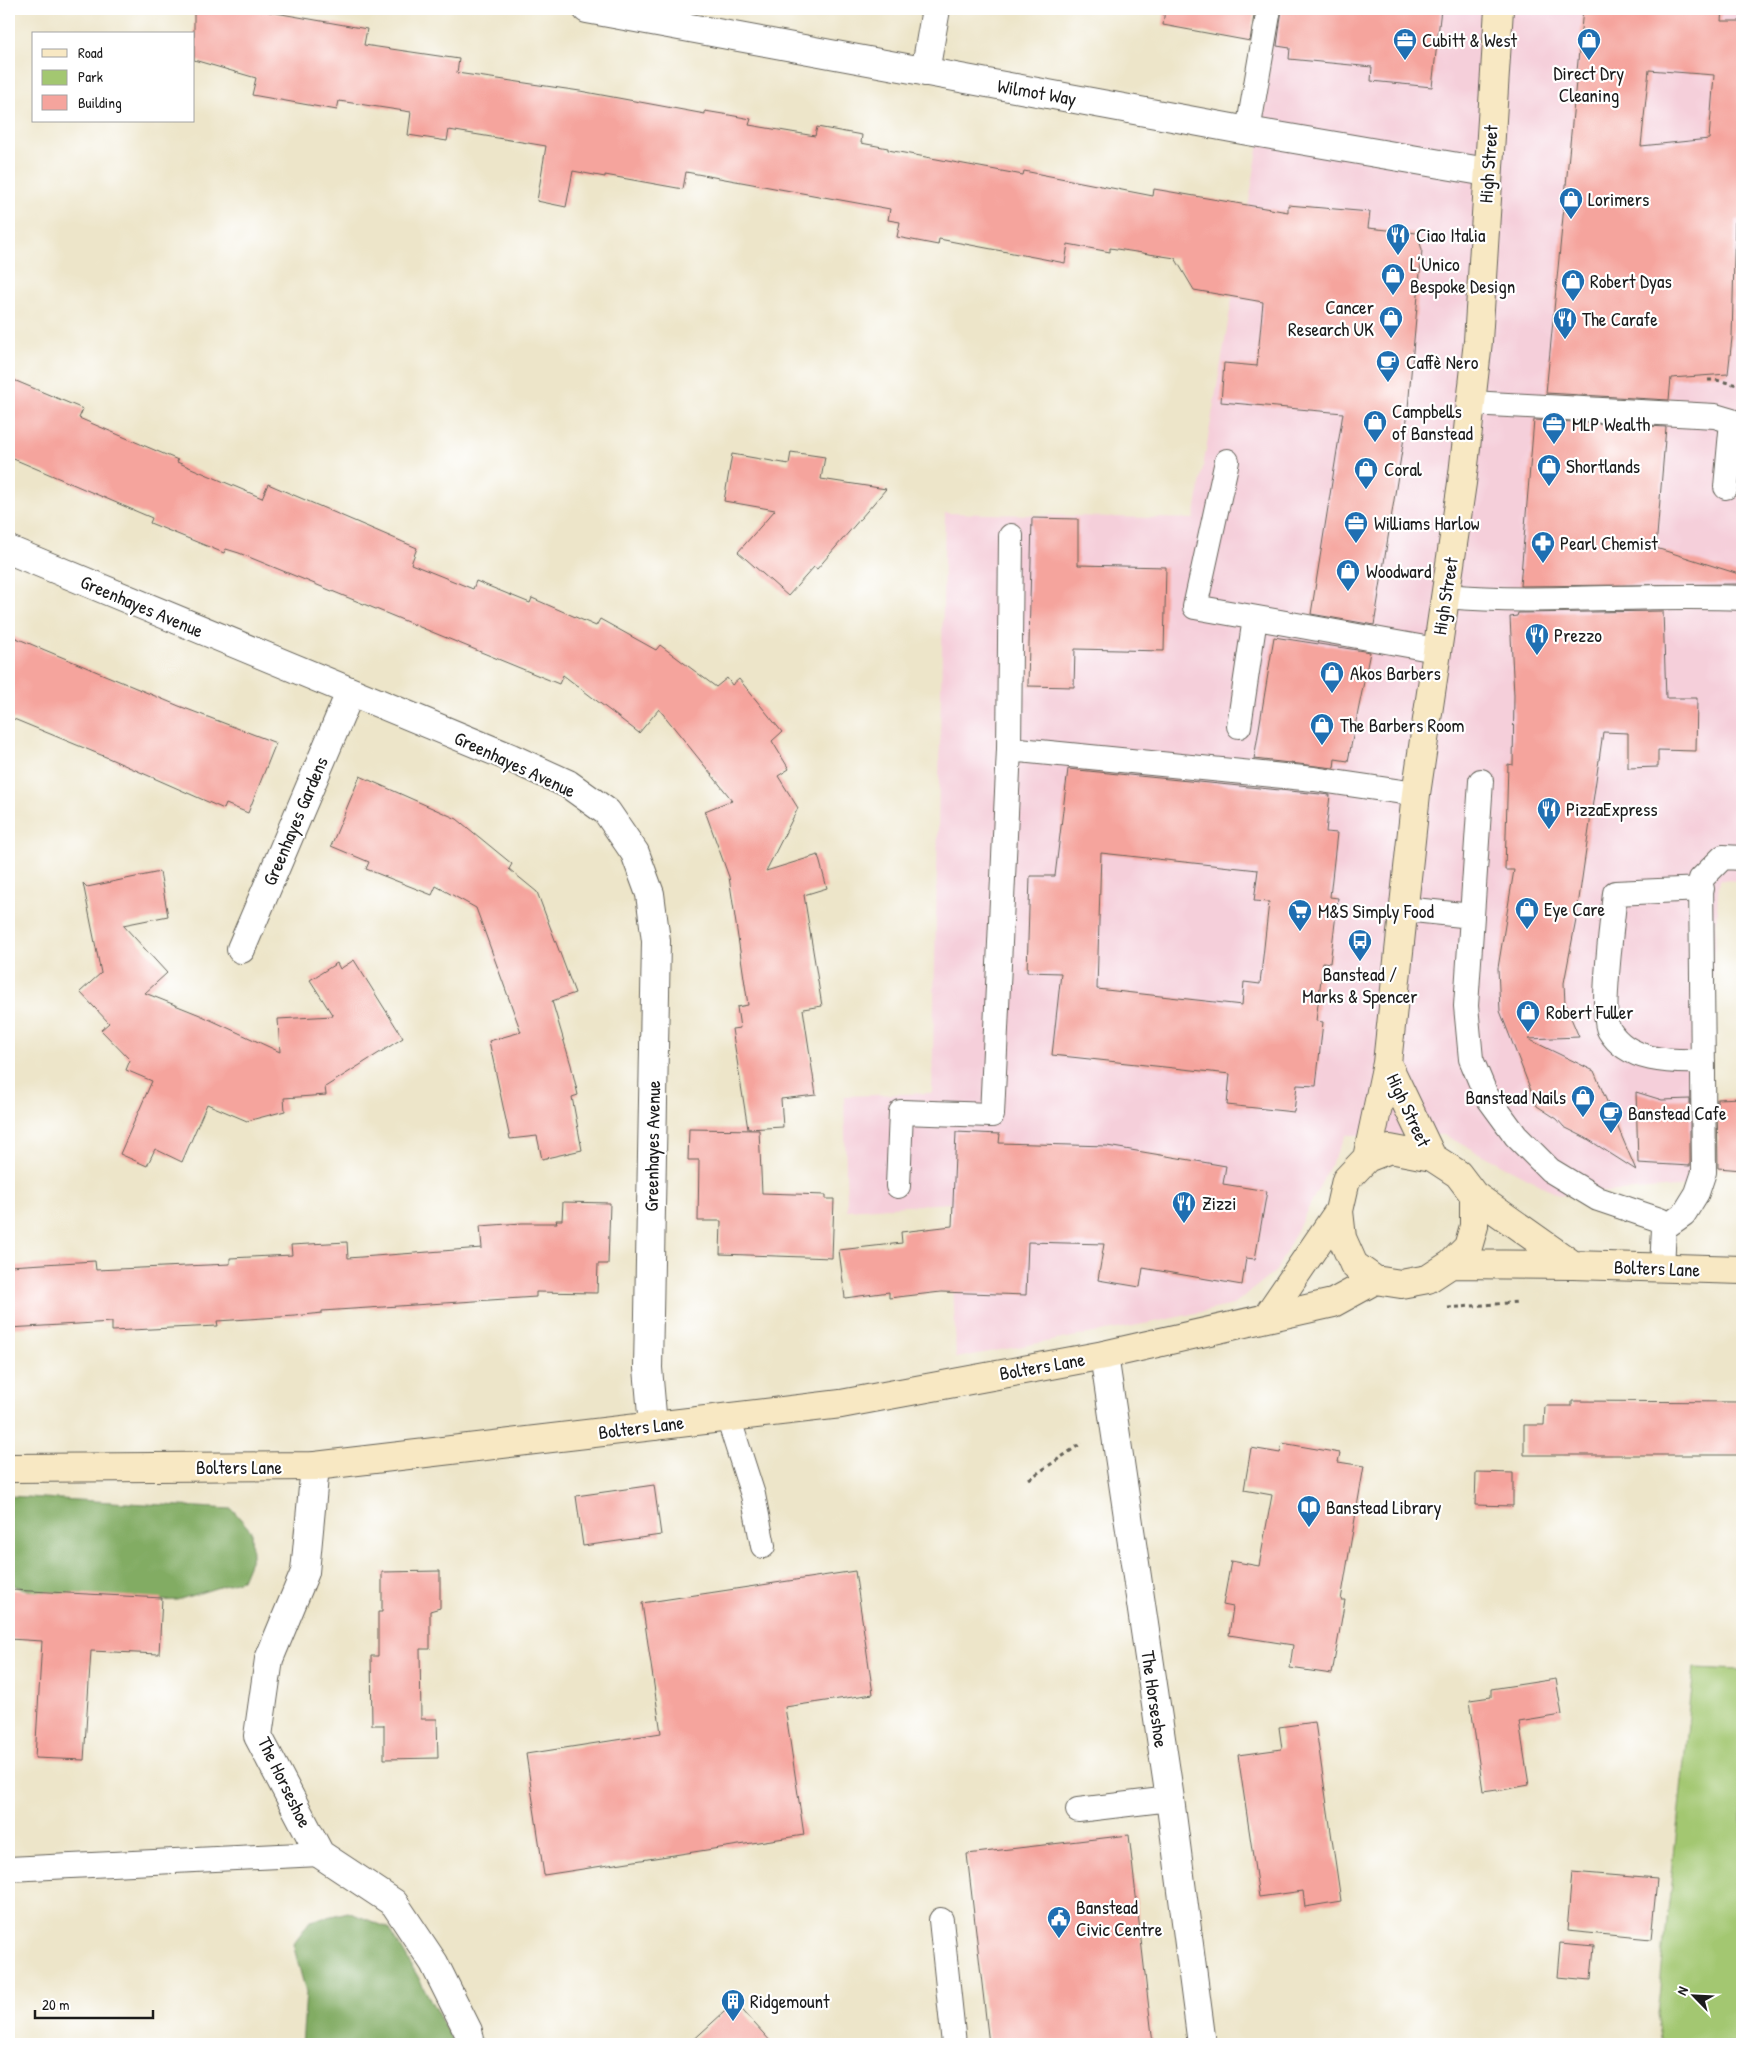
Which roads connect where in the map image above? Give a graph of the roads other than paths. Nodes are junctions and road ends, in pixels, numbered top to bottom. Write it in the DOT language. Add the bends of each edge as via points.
graph roads {
  1 [pos="587,9"];
  2 [pos="936,9"];
  3 [pos="1269,9"];
  4 [pos="1499,9"];
  5 [pos="925,72"];
  6 [pos="1248,131"];
  7 [pos="1488,172"];
  8 [pos="1470,403"];
  9 [pos="1227,461"];
  10 [pos="1726,487"];
  11 [pos="1011,536"];
  12 [pos="9,550"];
  13 [pos="1446,596"];
  14 [pos="1742,598"];
  15 [pos="1255,618"];
  16 [pos="1436,650"];
  17 [pos="350,693"];
  18 [pos="1239,726"];
  19 [pos="1008,749"];
  20 [pos="1481,780"];
  21 [pos="1416,794"];
  22 [pos="1742,858"];
  23 [pos="1702,889"];
  24 [pos="1404,909"];
  25 [pos="1472,916"];
  26 [pos="241,949"];
  27 [pos="1703,1061"];
  28 [pos="1387,1063"];
  29 [pos="1432,1157"];
  30 [pos="1367,1158"];
  31 [pos="898,1186"];
  32 [pos="1474,1195"];
  33 [pos="1339,1211"];
  34 [pos="1664,1228"];
  35 [pos="1451,1264"];
  36 [pos="1573,1264"];
  37 [pos="1662,1268"];
  38 [pos="1742,1270"];
  39 [pos="1374,1280"];
  40 [pos="1266,1318"];
  41 [pos="1104,1355"];
  42 [pos="728,1417"];
  43 [pos="653,1426"];
  44 [pos="316,1466"];
  45 [pos="9,1468"];
  46 [pos="763,1546"];
  47 [pos="1170,1798"];
  48 [pos="1078,1810"];
  49 [pos="320,1854"];
  50 [pos="9,1870"];
  51 [pos="942,1920"];
  52 [pos="471,2044"];
  53 [pos="954,2044"];
  54 [pos="1202,2044"];
  1 -- 5 [label="street, Wilmot Way"];
  2 -- 5 [label="street"];
  3 -- 6 [label="lane"];
  4 -- 7 [label="main road, High Street"];
  5 -- 6 [label="street, Wilmot Way"];
  6 -- 7 [label="street, Wilmot Way"];
  7 -- 8 [label="main road, High Street" via="1478,341"];
  8 -- 10 [label="lane" via="1715,416 1732,421"];
  8 -- 13 [label="main road, High Street"];
  9 -- 15 [label="lane" via="1195,607"];
  11 -- 19 [label="lane"];
  12 -- 17 [label="street, Greenhayes Avenue"];
  13 -- 14 [label="lane" via="1490,600"];
  13 -- 16 [label="main road, High Street"];
  15 -- 16 [label="lane"];
  15 -- 18 [label="lane"];
  16 -- 21 [label="main road, High Street"];
  17 -- 26 [label="street, Greenhayes Gardens"];
  17 -- 43 [label="street, Greenhayes Avenue" via="568,784 607,812 635,853 650,894 656,941 648,1368"];
  19 -- 21 [label="lane" via="1314,779"];
  19 -- 31 [label="lane" via="992,1115 901,1112"];
  20 -- 25 [label="lane"];
  21 -- 24 [label="main road, High Street"];
  22 -- 23 [label="lane" via="1723,857 1701,879"];
  23 -- 27 [label="lane"];
  23 -- 27 [label="lane" via="1614,893 1605,997 1608,1029 1624,1047 1649,1058"];
  24 -- 25 [label="lane"];
  24 -- 28 [label="main road, High Street"];
  25 -- 34 [label="lane" via="1466,1006 1471,1059 1486,1095 1516,1136 1550,1170 1598,1199 1660,1220"];
  27 -- 34 [label="lane" via="1704,1172 1697,1193 1684,1214"];
  28 -- 29 [label="main road, High Street"];
  28 -- 30 [label="main road, High Street"];
  29 -- 30 [label="main road" via="1390,1149"];
  29 -- 32 [label="main road" via="1458,1174"];
  30 -- 33 [label="main road" via="1346,1180"];
  32 -- 35 [label="main road" via="1474,1226 1468,1247"];
  32 -- 36 [label="main road"];
  33 -- 39 [label="main road" via="1342,1238 1354,1264"];
  33 -- 40 [label="main road"];
  34 -- 37 [label="lane"];
  35 -- 36 [label="main road, Bolters Lane"];
  35 -- 39 [label="main road" via="1428,1279 1401,1284"];
  36 -- 37 [label="main road, Bolters Lane"];
  37 -- 38 [label="main road, Bolters Lane"];
  39 -- 40 [label="main road, Bolters Lane" via="1333,1303"];
  40 -- 41 [label="main road, Bolters Lane"];
  41 -- 42 [label="main road, Bolters Lane" via="841,1404"];
  41 -- 47 [label="street, The Horseshoe"];
  42 -- 43 [label="main road, Bolters Lane"];
  42 -- 46 [label="lane" via="753,1495"];
  43 -- 44 [label="main road, Bolters Lane"];
  44 -- 45 [label="main road, Bolters Lane"];
  44 -- 49 [label="street, The Horseshoe" via="306,1572 268,1659 258,1736"];
  47 -- 48 [label="lane"];
  47 -- 54 [label="street, The Horseshoe"];
  49 -- 50 [label="lane"];
  49 -- 52 [label="street, The Horseshoe" via="394,1903 434,1963 468,2031"];
  51 -- 53 [label="lane"];
}
